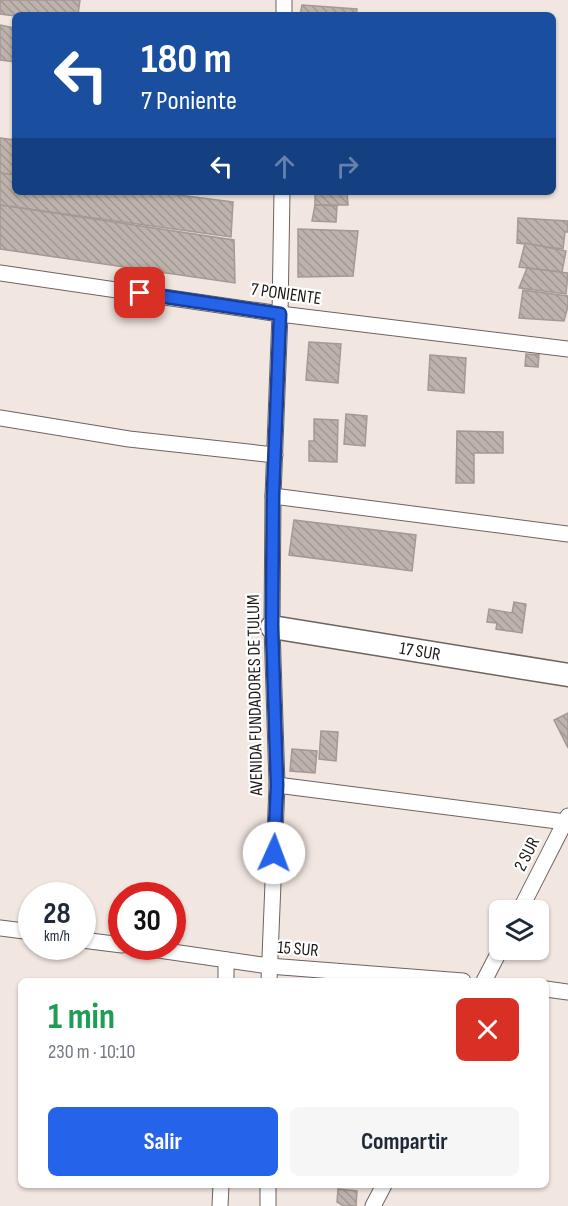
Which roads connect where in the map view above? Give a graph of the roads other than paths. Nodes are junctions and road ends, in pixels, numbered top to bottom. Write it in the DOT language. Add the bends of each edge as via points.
graph roads {
  1 [pos="282,195"];
  2 [pos="0,273"];
  3 [pos="280,314"];
  4 [pos="568,349"];
  5 [pos="0,418"];
  6 [pos="274,455"];
  7 [pos="273,496"];
  8 [pos="568,534"];
  9 [pos="272,627"];
  10 [pos="568,675"];
  11 [pos="277,785"];
  12 [pos="567,819"];
  13 [pos="525,900"];
  14 [pos="0,928"];
  15 [pos="18,930"];
  16 [pos="186,954"];
  17 [pos="226,960"];
  18 [pos="495,960"];
  19 [pos="269,974"];
  20 [pos="226,978"];
  21 [pos="380,978"];
  22 [pos="486,978"];
  23 [pos="549,989"];
  24 [pos="568,992"];
  25 [pos="221,1188"];
  26 [pos="268,1188"];
  27 [pos="382,1188"];
  28 [pos="220,1206"];
  29 [pos="268,1206"];
  30 [pos="373,1206"];
  1 -- 3 [label="street, AVENIDA FUNDADORES DE TULUM"];
  2 -- 3 [label="street, 7 PONIENTE"];
  3 -- 4 [label="street, 7 PONIENTE"];
  3 -- 6 [label="street, AVENIDA FUNDADORES DE TULUM"];
  5 -- 6 [label="street" via="129,439"];
  6 -- 7 [label="street, AVENIDA FUNDADORES DE TULUM"];
  7 -- 8 [label="street"];
  7 -- 9 [label="street, AVENIDA FUNDADORES DE TULUM"];
  9 -- 10 [label="street, 17 SUR"];
  9 -- 11 [label="street, AVENIDA FUNDADORES DE TULUM"];
  11 -- 12 [label="street"];
  11 -- 19 [label="street, AVENIDA FUNDADORES DE TULUM"];
  12 -- 13 [label="street, 2 SUR"];
  14 -- 15 [label="street"];
  16 -- 17 [label="street, 15 SUR"];
  17 -- 19 [label="street, 15 SUR"];
  17 -- 20 [label="street"];
  18 -- 22 [label="street"];
  19 -- 21 [label="street, 15 SUR"];
  23 -- 24 [label="street"];
  25 -- 28 [label="street"];
  26 -- 29 [label="street"];
  27 -- 30 [label="street"];
}
